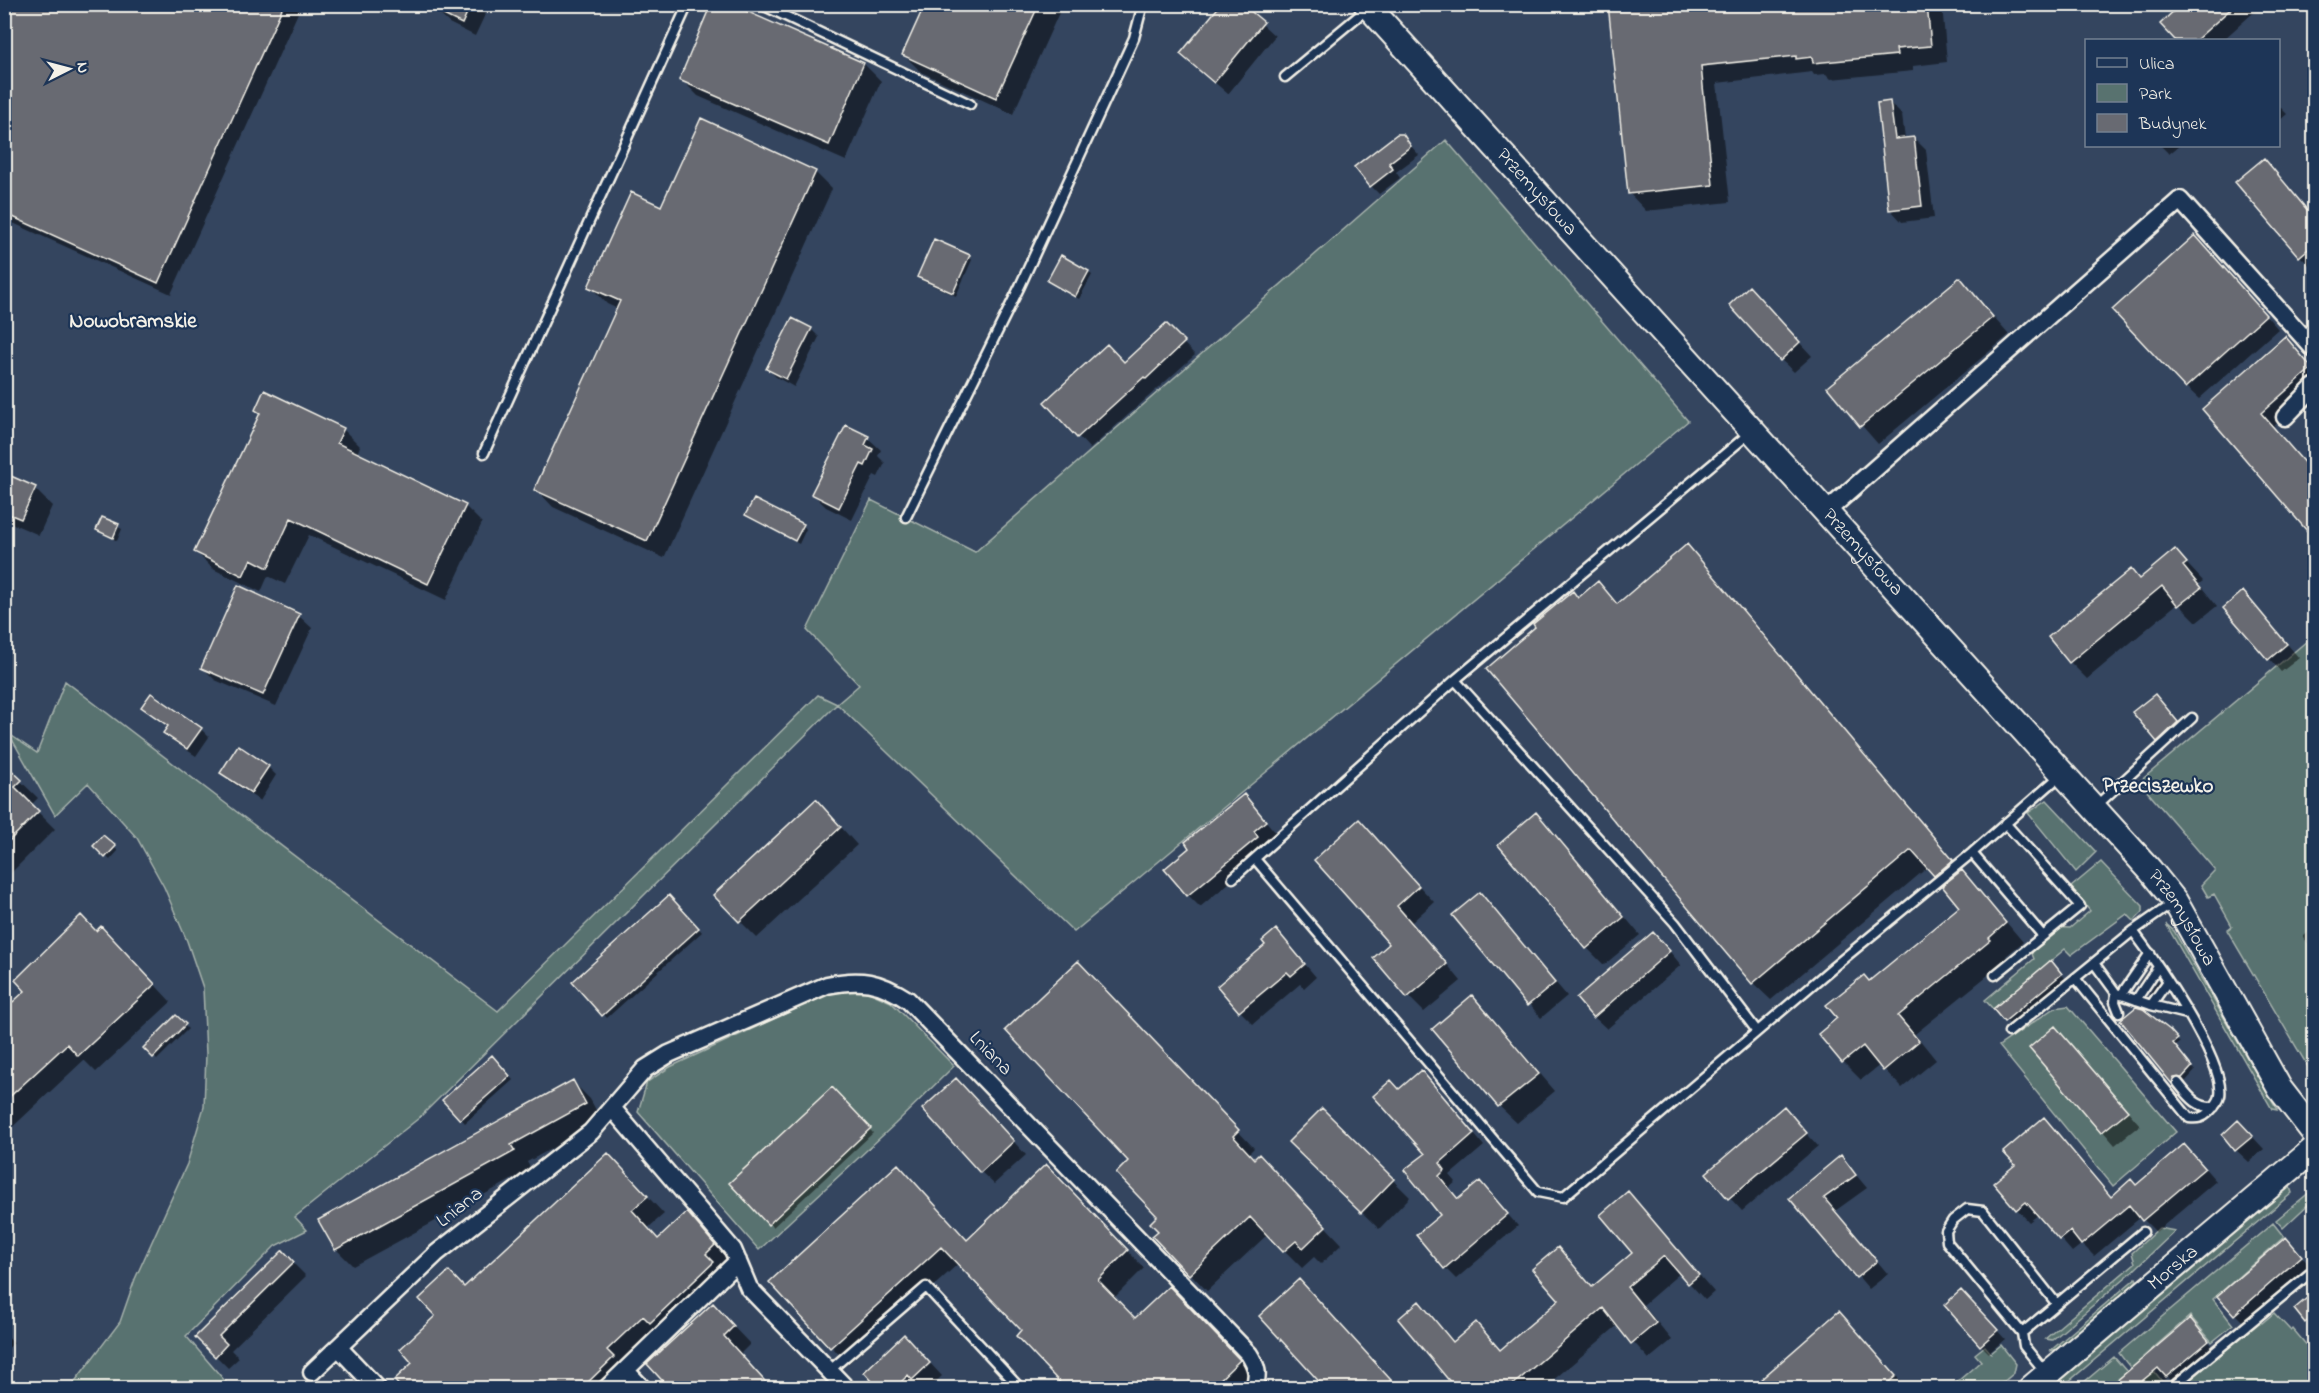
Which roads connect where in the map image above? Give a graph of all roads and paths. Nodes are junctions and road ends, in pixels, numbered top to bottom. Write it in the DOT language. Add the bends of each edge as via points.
graph roads {
  1 [pos="688,4"];
  2 [pos="760,4"];
  3 [pos="1143,4"];
  4 [pos="1368,6"];
  5 [pos="1285,77"];
  6 [pos="970,104"];
  7 [pos="2314,349"];
  8 [pos="2314,387"];
  9 [pos="2285,417"];
  10 [pos="1752,432"];
  11 [pos="484,453"];
  12 [pos="1827,511"];
  13 [pos="906,517"];
  14 [pos="1455,680"];
  15 [pos="2192,718"];
  16 [pos="2062,774"];
  17 [pos="2094,808"];
  18 [pos="2005,823"];
  19 [pos="1972,853"];
  20 [pos="1255,859"];
  21 [pos="1233,878"];
  22 [pos="2175,901"];
  23 [pos="2133,931"];
  24 [pos="2043,936"];
  25 [pos="2150,953"];
  26 [pos="2094,963"];
  27 [pos="2158,967"];
  28 [pos="1995,975"];
  29 [pos="2075,978"];
  30 [pos="2168,981"];
  31 [pos="2119,994"];
  32 [pos="2136,1000"];
  33 [pos="2151,1005"];
  34 [pos="2119,1012"];
  35 [pos="2187,1014"];
  36 [pos="1757,1031"];
  37 [pos="2008,1032"];
  38 [pos="2178,1083"];
  39 [pos="2214,1107"];
  40 [pos="612,1108"];
  41 [pos="2314,1133"];
  42 [pos="2314,1149"];
  43 [pos="2143,1232"];
  44 [pos="738,1261"];
  45 [pos="2314,1270"];
  46 [pos="2056,1303"];
  47 [pos="2022,1333"];
  48 [pos="338,1347"];
  49 [pos="626,1371"];
  50 [pos="830,1371"];
  51 [pos="312,1372"];
  52 [pos="2040,1382"];
  53 [pos="2176,1384"];
  54 [pos="377,1389"];
  55 [pos="607,1389"];
  56 [pos="642,1389"];
  57 [pos="846,1389"];
  58 [pos="1020,1389"];
  59 [pos="1254,1389"];
  1 -- 11 [label="lane"];
  2 -- 6 [label="lane"];
  3 -- 13 [label="lane" via="1134,38 1020,286"];
  4 -- 5 [label="lane"];
  4 -- 10 [label="street, Przemysłowa"];
  7 -- 12 [label="street" via="2180,200"];
  8 -- 9 [label="street"];
  10 -- 12 [label="street, Przemysłowa"];
  10 -- 14 [label="lane"];
  12 -- 16 [label="street, Przemysłowa"];
  14 -- 20 [label="lane"];
  14 -- 36 [label="lane" via="1674,923"];
  15 -- 17 [label="lane"];
  16 -- 17 [label="street, Przemysłowa"];
  16 -- 18 [label="lane"];
  17 -- 22 [label="street, Przemysłowa"];
  18 -- 19 [label="lane"];
  18 -- 24 [label="lane" via="2080,906"];
  19 -- 24 [label="lane"];
  19 -- 36 [label="lane"];
  20 -- 21 [label="lane"];
  20 -- 36 [label="lane" via="1538,1192 1563,1197"];
  22 -- 23 [label="lane"];
  22 -- 41 [label="street, Przemysłowa" via="2280,1089"];
  23 -- 25 [label="lane"];
  23 -- 26 [label="lane"];
  24 -- 28 [label="lane"];
  25 -- 27 [label="lane"];
  25 -- 31 [label="lane"];
  26 -- 29 [label="lane"];
  26 -- 31 [label="lane"];
  27 -- 30 [label="lane"];
  27 -- 32 [label="lane"];
  29 -- 37 [label="lane"];
  29 -- 39 [label="lane" via="2189,1118 2205,1116"];
  30 -- 33 [label="lane"];
  30 -- 35 [label="lane"];
  31 -- 32 [label="lane"];
  31 -- 34 [label="lane" via="2115,1002"];
  32 -- 33 [label="lane"];
  33 -- 35 [label="lane"];
  35 -- 39 [label="lane" via="2218,1079 2220,1096"];
  38 -- 39 [label="lane" via="2193,1101"];
  40 -- 44 [label="street" via="733,1250"];
  40 -- 48 [label="street, Lniana" via="591,1132 437,1253"];
  40 -- 59 [label="street, Lniana" via="645,1069 669,1054 827,984 867,981 892,990 916,1008 1249,1354 1258,1378"];
  42 -- 52 [label="street, Morska"];
  43 -- 46 [label="lane"];
  44 -- 49 [label="street"];
  44 -- 50 [label="street" via="749,1288"];
  45 -- 53 [label="lane"];
  46 -- 47 [label="lane"];
  46 -- 47 [label="lane" via="1983,1211 1967,1209 1953,1220 1946,1231 1947,1242"];
  47 -- 52 [label="lane"];
  48 -- 51 [label="street, Lniana"];
  48 -- 54 [label="street"];
  49 -- 55 [label="street"];
  49 -- 56 [label="street"];
  50 -- 57 [label="street"];
  50 -- 58 [label="lane" via="926,1287"];
}
